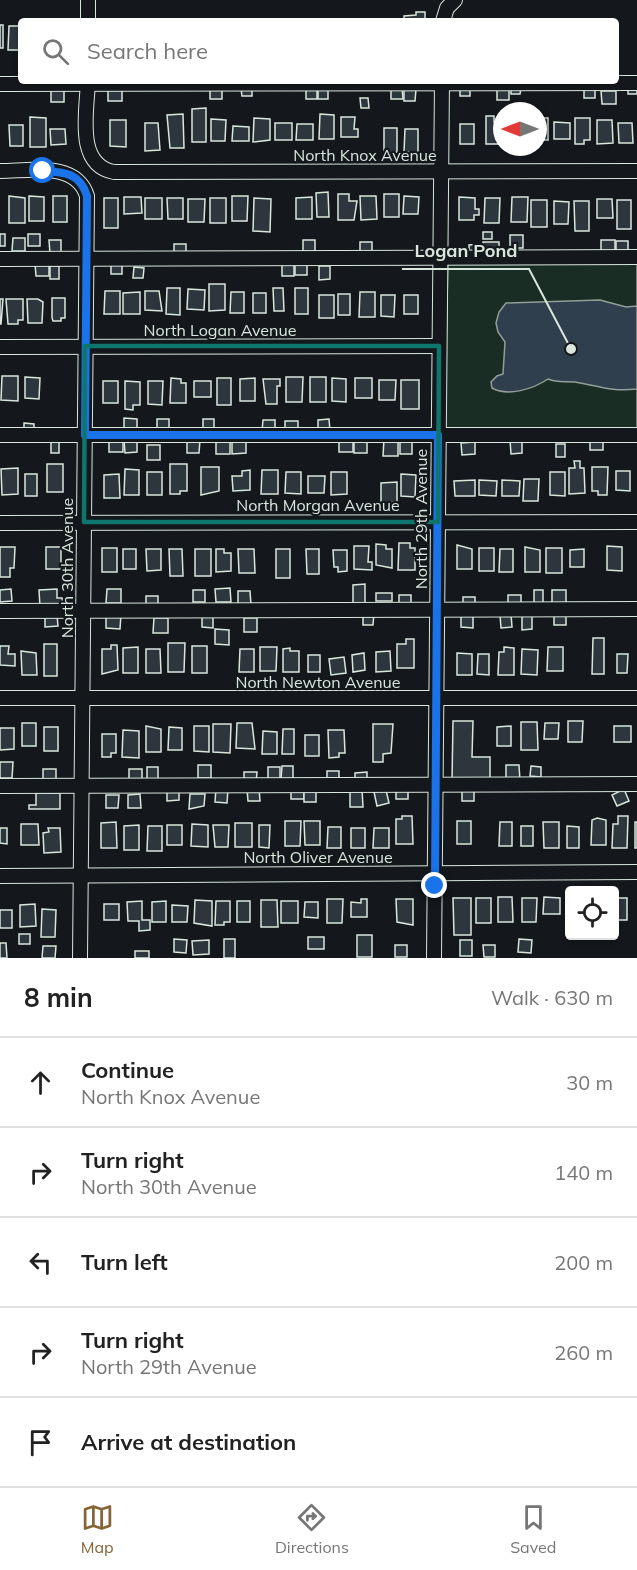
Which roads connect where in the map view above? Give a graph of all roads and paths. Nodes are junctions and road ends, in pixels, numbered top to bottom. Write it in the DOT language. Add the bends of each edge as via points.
graph roads {
  1 [pos="88,0"];
  2 [pos="453,2"];
  3 [pos="88,18"];
  4 [pos="445,18"];
  5 [pos="619,83"];
  6 [pos="637,83"];
  7 [pos="0,84"];
  8 [pos="18,84"];
  9 [pos="88,84"];
  10 [pos="442,84"];
  11 [pos="0,171"];
  12 [pos="441,171"];
  13 [pos="637,171"];
  14 [pos="637,257"];
  15 [pos="439,258"];
  16 [pos="0,259"];
  17 [pos="87,259"];
  18 [pos="86,346"];
  19 [pos="440,346"];
  20 [pos="0,347"];
  21 [pos="0,435"];
  22 [pos="85,435"];
  23 [pos="438,435"];
  24 [pos="637,435"];
  25 [pos="84,522"];
  26 [pos="438,522"];
  27 [pos="637,522"];
  28 [pos="0,523"];
  29 [pos="437,609"];
  30 [pos="637,609"];
  31 [pos="0,610"];
  32 [pos="84,610"];
  33 [pos="0,698"];
  34 [pos="436,698"];
  35 [pos="637,698"];
  36 [pos="83,699"];
  37 [pos="436,784"];
  38 [pos="637,784"];
  39 [pos="0,786"];
  40 [pos="82,786"];
  41 [pos="637,872"];
  42 [pos="435,873"];
  43 [pos="81,875"];
  44 [pos="0,876"];
  45 [pos="80,958"];
  46 [pos="434,958"];
  1 -- 3 [label="street"];
  2 -- 4 [label="street"];
  5 -- 6 [label="street"];
  7 -- 8 [label="street"];
  9 -- 12 [label="street, North Knox Avenue" via="87,146 95,164 104,170"];
  10 -- 12 [label="street, North 29th Avenue"];
  11 -- 17 [label="street, North 30th Avenue" via="60,172 79,179 87,196"];
  12 -- 13 [label="street, North Knox Avenue"];
  12 -- 15 [label="street, North 29th Avenue"];
  14 -- 15 [label="street"];
  15 -- 17 [label="street"];
  15 -- 19 [label="street, North 29th Avenue"];
  16 -- 17 [label="street"];
  17 -- 18 [label="street, North 30th Avenue"];
  18 -- 19 [label="street, North Logan Avenue"];
  18 -- 20 [label="street, North Logan Avenue"];
  18 -- 22 [label="street, North 30th Avenue"];
  19 -- 23 [label="street, North 29th Avenue"];
  21 -- 22 [label="street"];
  22 -- 23 [label="street"];
  22 -- 25 [label="street, North 30th Avenue"];
  23 -- 24 [label="street"];
  23 -- 26 [label="street, North 29th Avenue"];
  25 -- 26 [label="street, North Morgan Avenue"];
  25 -- 28 [label="street, North Morgan Avenue"];
  25 -- 32 [label="street, North 30th Avenue"];
  26 -- 27 [label="street, North Morgan Avenue"];
  26 -- 29 [label="street, North 29th Avenue"];
  29 -- 30 [label="street"];
  29 -- 32 [label="street"];
  29 -- 34 [label="street, North 29th Avenue"];
  31 -- 32 [label="street"];
  32 -- 36 [label="street, North 30th Avenue"];
  33 -- 36 [label="street, North Newton Avenue"];
  34 -- 35 [label="street, North Newton Avenue"];
  34 -- 36 [label="street, North Newton Avenue"];
  34 -- 37 [label="street, North 29th Avenue"];
  36 -- 40 [label="street, North 30th Avenue"];
  37 -- 38 [label="street"];
  37 -- 40 [label="street"];
  37 -- 42 [label="street, North 29th Avenue"];
  39 -- 40 [label="street"];
  40 -- 43 [label="street, North 30th Avenue"];
  41 -- 42 [label="street, North Oliver Avenue"];
  42 -- 43 [label="street, North Oliver Avenue"];
  42 -- 46 [label="street, North 29th Avenue"];
  43 -- 44 [label="street, North Oliver Avenue"];
  43 -- 45 [label="street, North 30th Avenue"];
}
